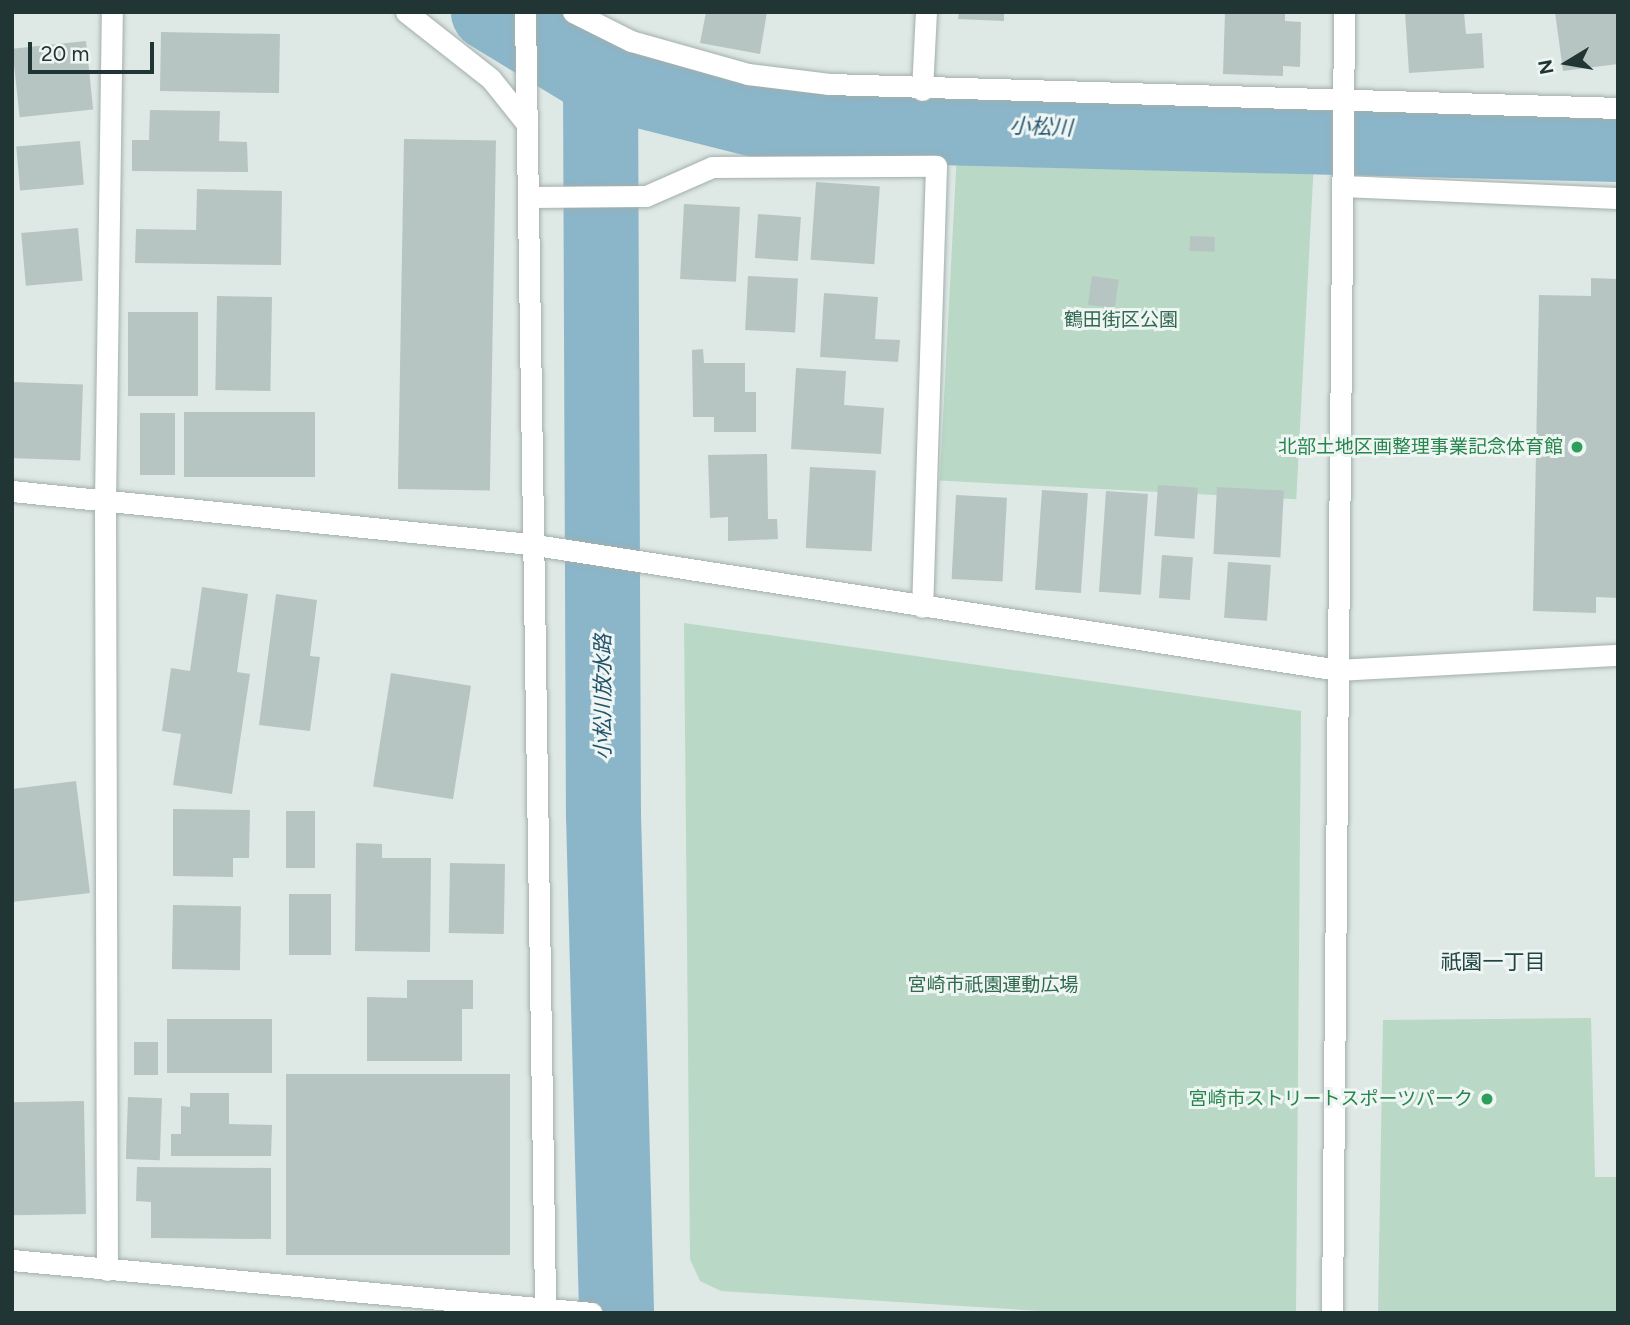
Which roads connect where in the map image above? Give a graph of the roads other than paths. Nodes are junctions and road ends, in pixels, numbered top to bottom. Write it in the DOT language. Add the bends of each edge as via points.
graph roads {
  1 [pos="112,12"];
  2 [pos="406,12"];
  3 [pos="525,12"];
  4 [pos="573,12"];
  5 [pos="926,12"];
  6 [pos="1344,12"];
  7 [pos="922,90"];
  8 [pos="1342,99"];
  9 [pos="1618,108"];
  10 [pos="527,124"];
  11 [pos="1342,186"];
  12 [pos="530,197"];
  13 [pos="1618,198"];
  14 [pos="12,491"];
  15 [pos="105,502"];
  16 [pos="529,544"];
  17 [pos="922,607"];
  18 [pos="1618,654"];
  19 [pos="1338,670"];
  20 [pos="12,1260"];
  21 [pos="107,1270"];
  22 [pos="545,1306"];
  23 [pos="582,1312"];
  24 [pos="1332,1313"];
  1 -- 15 [label="street"];
  2 -- 10 [label="street" via="491,79"];
  3 -- 10 [label="street"];
  4 -- 7 [label="street" via="631,41 748,74"];
  5 -- 7 [label="street"];
  6 -- 8 [label="street"];
  7 -- 8 [label="street"];
  8 -- 9 [label="street"];
  8 -- 11 [label="street"];
  10 -- 12 [label="street"];
  11 -- 13 [label="street"];
  11 -- 19 [label="street"];
  12 -- 16 [label="street"];
  12 -- 17 [label="street" via="646,196 712,167 936,166"];
  14 -- 15 [label="street"];
  15 -- 16 [label="street"];
  15 -- 21 [label="street"];
  16 -- 17 [label="street"];
  16 -- 22 [label="street"];
  17 -- 19 [label="street"];
  18 -- 19 [label="street"];
  19 -- 24 [label="street"];
  20 -- 21 [label="street"];
  21 -- 22 [label="street"];
  22 -- 23 [label="street"];
}
